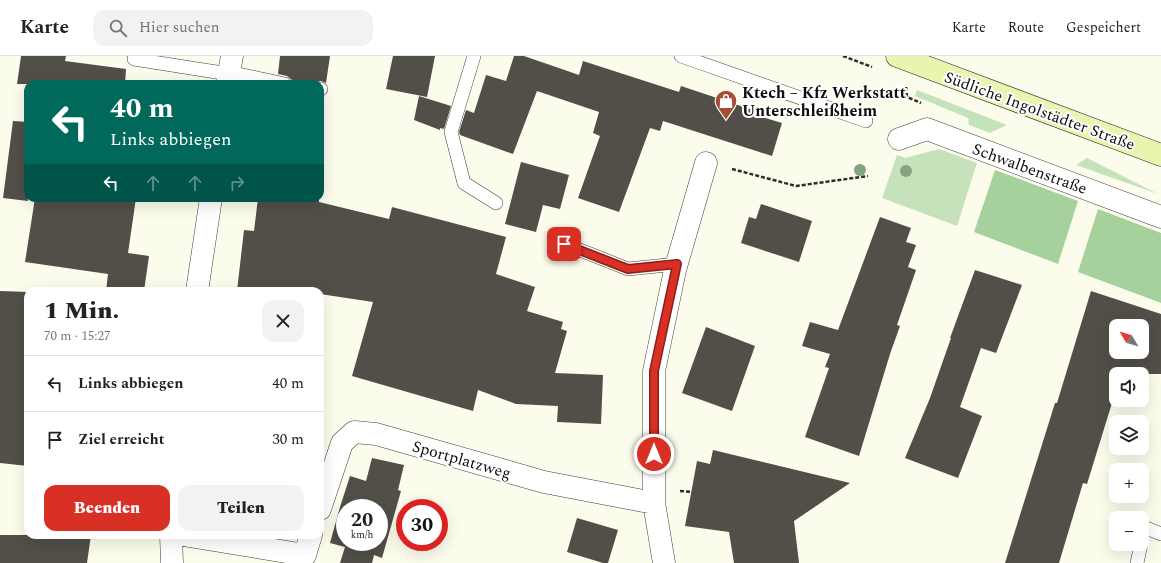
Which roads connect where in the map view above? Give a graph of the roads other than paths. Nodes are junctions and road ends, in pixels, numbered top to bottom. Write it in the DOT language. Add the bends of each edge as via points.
graph roads {
  1 [pos="474,56"];
  2 [pos="682,56"];
  3 [pos="897,56"];
  4 [pos="134,59"];
  5 [pos="229,72"];
  6 [pos="266,80"];
  7 [pos="866,121"];
  8 [pos="898,139"];
  9 [pos="1161,155"];
  10 [pos="706,162"];
  11 [pos="210,202"];
  12 [pos="496,203"];
  13 [pos="1161,217"];
  14 [pos="564,244"];
  15 [pos="677,264"];
  16 [pos="198,287"];
  17 [pos="324,497"];
  18 [pos="654,503"];
  19 [pos="1149,529"];
  20 [pos="1161,534"];
  21 [pos="171,539"];
  22 [pos="207,539"];
  23 [pos="310,539"];
  24 [pos="1140,551"];
  25 [pos="172,563"];
  26 [pos="664,563"];
  27 [pos="1137,563"];
  1 -- 12 [label="lane" via="451,132 464,183"];
  2 -- 7 [label="lane"];
  3 -- 9 [label="street, Südliche Ingolstädter Straße"];
  4 -- 5 [label="lane"];
  5 -- 6 [label="lane"];
  8 -- 13 [label="street, Schwalbenstraße" via="926,129"];
  10 -- 15 [label="street"];
  11 -- 16 [label="street"];
  14 -- 15 [label="lane" via="628,269"];
  15 -- 18 [label="street" via="654,371"];
  17 -- 18 [label="street, Sportplatzweg" via="342,443 354,432 376,434 544,482"];
  18 -- 26 [label="street"];
  19 -- 20 [label="lane"];
  21 -- 25 [label="street"];
  22 -- 23 [label="street" via="305,555"];
  24 -- 27 [label="lane"];
}
